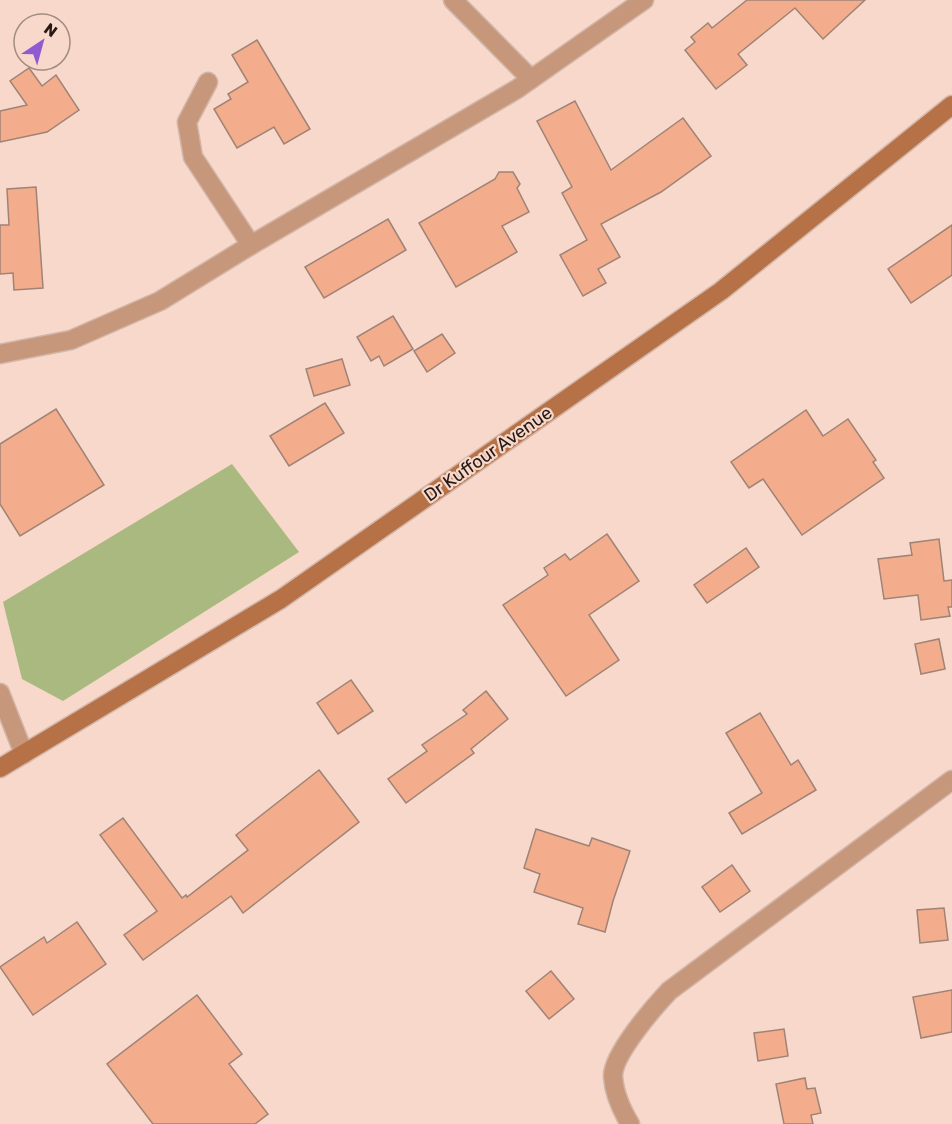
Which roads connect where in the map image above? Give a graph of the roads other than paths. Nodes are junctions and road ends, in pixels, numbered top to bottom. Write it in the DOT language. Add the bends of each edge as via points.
graph roads {
  1 [pos="453,0"];
  2 [pos="644,0"];
  3 [pos="531,79"];
  4 [pos="208,82"];
  5 [pos="952,105"];
  6 [pos="251,245"];
  7 [pos="0,354"];
  8 [pos="0,693"];
  9 [pos="24,754"];
  10 [pos="0,768"];
  11 [pos="952,780"];
  12 [pos="630,1124"];
  1 -- 3 [label="street"];
  2 -- 3 [label="street"];
  3 -- 6 [label="street"];
  4 -- 6 [label="street" via="187,122 193,157"];
  5 -- 9 [label="main road, Dr Kuffour Avenue" via="721,291 281,599"];
  6 -- 7 [label="street" via="160,301 71,340"];
  8 -- 9 [label="street"];
  9 -- 10 [label="main road, Dr Kuffour Avenue"];
  11 -- 12 [label="street" via="669,991 647,1014 613,1074 616,1098"];
}
